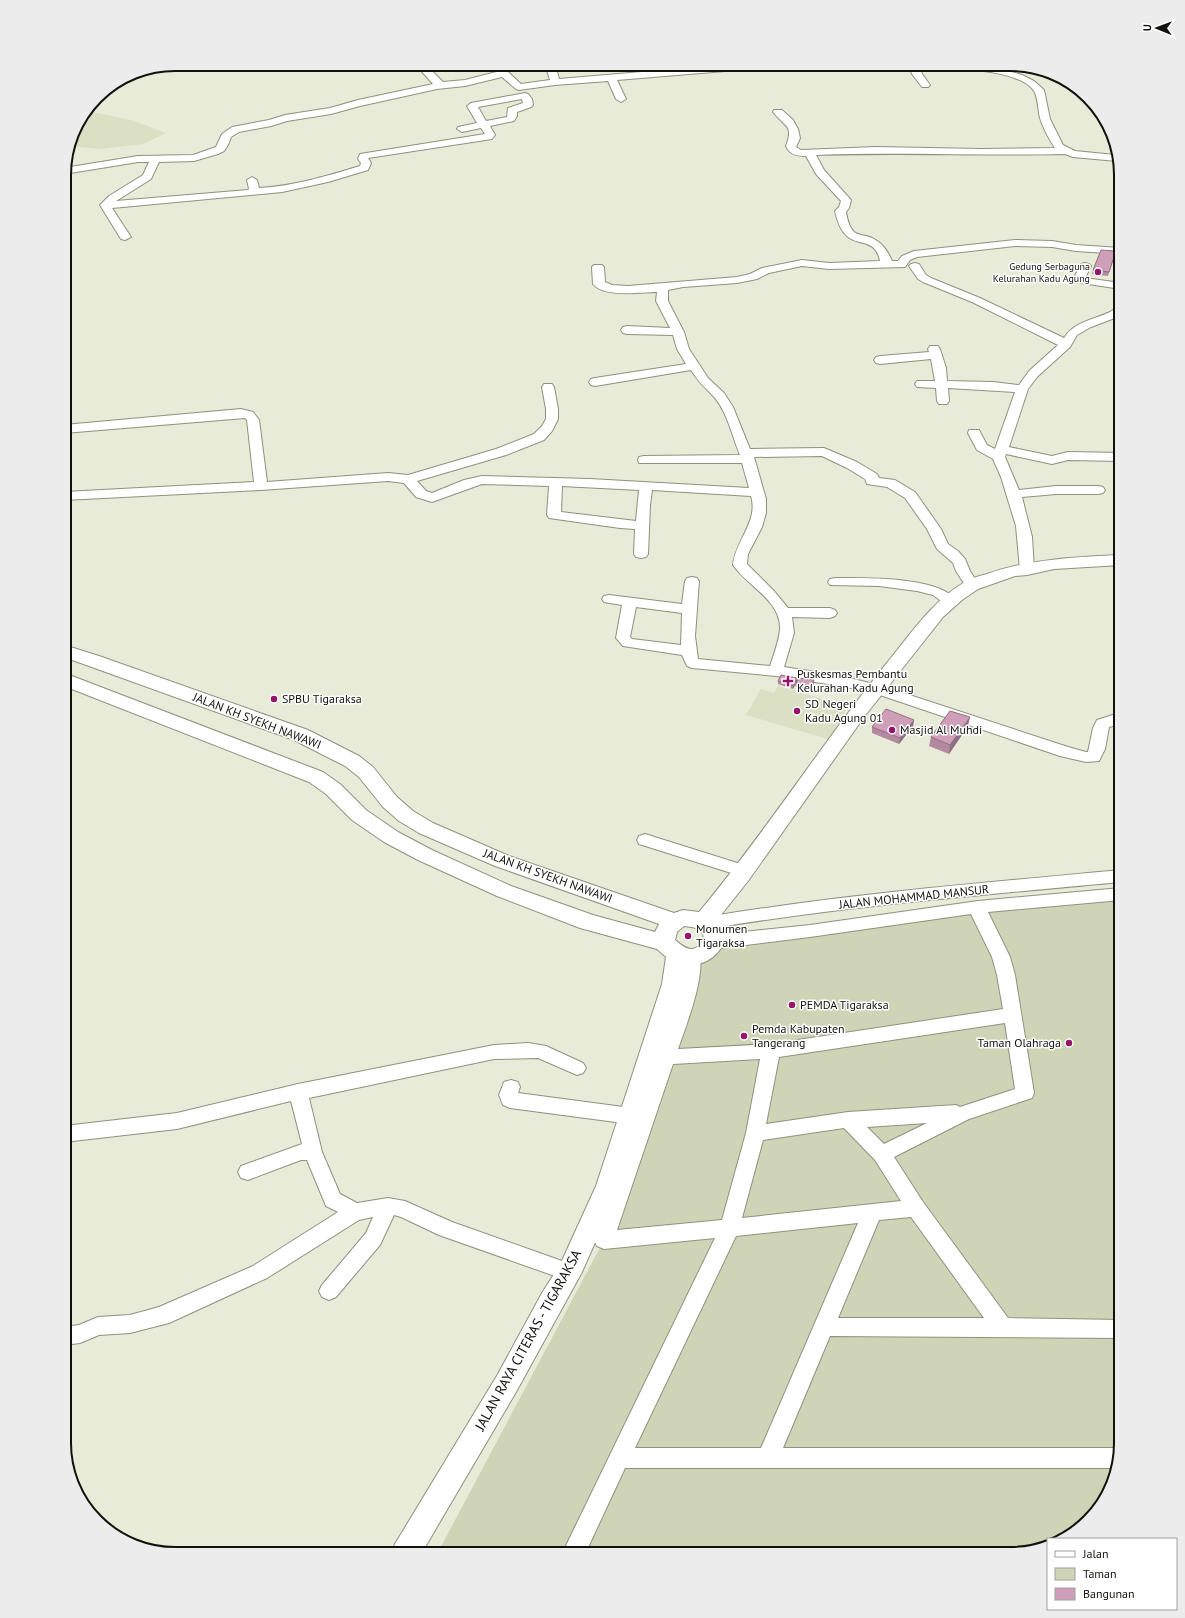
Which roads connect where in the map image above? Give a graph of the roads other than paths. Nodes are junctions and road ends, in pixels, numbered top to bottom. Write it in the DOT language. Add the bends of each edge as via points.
graph roads {
  1 [pos="427,71"];
  2 [pos="498,71"];
  3 [pos="505,71"];
  4 [pos="552,71"];
  5 [pos="686,71"];
  6 [pos="916,71"];
  7 [pos="1000,71"];
  8 [pos="611,77"];
  9 [pos="555,82"];
  10 [pos="439,84"];
  11 [pos="925,86"];
  12 [pos="519,87"];
  13 [pos="525,96"];
  14 [pos="621,99"];
  15 [pos="778,112"];
  16 [pos="485,125"];
  17 [pos="462,129"];
  18 [pos="1066,151"];
  19 [pos="810,152"];
  20 [pos="156,158"];
  21 [pos="1112,158"];
  22 [pos="71,170"];
  23 [pos="252,180"];
  24 [pos="254,191"];
  25 [pos="106,205"];
  26 [pos="125,237"];
  27 [pos="1114,251"];
  28 [pos="883,264"];
  29 [pos="915,266"];
  30 [pos="1085,266"];
  31 [pos="598,267"];
  32 [pos="1114,285"];
  33 [pos="661,288"];
  34 [pos="1114,314"];
  35 [pos="626,326"];
  36 [pos="676,327"];
  37 [pos="1066,344"];
  38 [pos="880,360"];
  39 [pos="694,366"];
  40 [pos="595,382"];
  41 [pos="921,384"];
  42 [pos="940,385"];
  43 [pos="548,387"];
  44 [pos="1022,389"];
  45 [pos="942,401"];
  46 [pos="71,428"];
  47 [pos="974,433"];
  48 [pos="1000,453"];
  49 [pos="747,456"];
  50 [pos="1114,457"];
  51 [pos="644,460"];
  52 [pos="408,478"];
  53 [pos="556,482"];
  54 [pos="261,486"];
  55 [pos="646,487"];
  56 [pos="1098,490"];
  57 [pos="757,492"];
  58 [pos="1015,494"];
  59 [pos="71,495"];
  60 [pos="643,525"];
  61 [pos="642,554"];
  62 [pos="1114,560"];
  63 [pos="1027,570"];
  64 [pos="692,581"];
  65 [pos="835,582"];
  66 [pos="972,585"];
  67 [pos="609,599"];
  68 [pos="950,601"];
  69 [pos="630,602"];
  70 [pos="689,609"];
  71 [pos="784,612"];
  72 [pos="830,613"];
  73 [pos="688,650"];
  74 [pos="71,653"];
  75 [pos="776,671"];
  76 [pos="137,676"];
  77 [pos="71,682"];
  78 [pos="162,684"];
  79 [pos="877,689"];
  80 [pos="114,698"];
  81 [pos="140,708"];
  82 [pos="1114,720"];
  83 [pos="645,840"];
  84 [pos="744,870"];
  85 [pos="1114,877"];
  86 [pos="1114,895"];
  87 [pos="978,907"];
  88 [pos="673,921"];
  89 [pos="708,929"];
  90 [pos="677,951"];
  91 [pos="1012,1015"];
  92 [pos="771,1051"];
  93 [pos="666,1057"];
  94 [pos="577,1068"];
  95 [pos="511,1087"];
  96 [pos="298,1092"];
  97 [pos="963,1113"];
  98 [pos="631,1116"];
  99 [pos="848,1120"];
  100 [pos="71,1133"];
  101 [pos="755,1133"];
  102 [pos="313,1152"];
  103 [pos="882,1154"];
  104 [pos="248,1172"];
  105 [pos="388,1206"];
  106 [pos="916,1208"];
  107 [pos="355,1212"];
  108 [pos="872,1213"];
  109 [pos="730,1228"];
  110 [pos="569,1272"];
  111 [pos="329,1291"];
  112 [pos="823,1327"];
  113 [pos="1003,1327"];
  114 [pos="1114,1328"];
  115 [pos="71,1335"];
  116 [pos="768,1457"];
  117 [pos="619,1458"];
  118 [pos="1113,1458"];
  119 [pos="409,1547"];
  120 [pos="576,1547"];
  1 -- 10 [label="street"];
  2 -- 10 [label="street" via="468,82"];
  3 -- 12 [label="street"];
  4 -- 9 [label="street"];
  5 -- 8 [label="street"];
  6 -- 11 [label="street"];
  7 -- 18 [label="street" via="1031,83 1038,90 1045,119 1053,137 1059,147"];
  8 -- 9 [label="street"];
  8 -- 14 [label="street"];
  9 -- 12 [label="street"];
  10 -- 20 [label="street" via="358,102 330,111 236,129 226,136 220,149 202,156"];
  12 -- 13 [label="street"];
  13 -- 16 [label="street" via="528,105 512,110 510,119"];
  13 -- 16 [label="street" via="472,106"];
  15 -- 19 [label="street" via="787,119 793,129 793,150 799,153"];
  16 -- 17 [label="street"];
  16 -- 24 [label="street" via="490,135 488,137 364,156 364,168 349,173 293,187"];
  18 -- 19 [label="street"];
  18 -- 21 [label="street" via="1078,155"];
  19 -- 28 [label="street" via="816,168 846,200 844,208 840,211 844,225 853,236 876,243 886,261"];
  20 -- 22 [label="street"];
  20 -- 25 [label="street" via="147,177"];
  23 -- 24 [label="street"];
  24 -- 25 [label="street"];
  25 -- 26 [label="street"];
  27 -- 28 [label="street" via="1015,243 914,254 906,258 901,265"];
  28 -- 33 [label="street" via="828,266 802,263 766,270 753,277 737,280"];
  29 -- 37 [label="street" via="927,280 976,300"];
  30 -- 32 [label="street" via="1079,280"];
  31 -- 33 [label="street" via="599,284 609,289"];
  33 -- 36 [label="street" via="662,301"];
  34 -- 37 [label="street" via="1087,324 1073,333"];
  35 -- 36 [label="street"];
  36 -- 39 [label="street" via="683,348"];
  37 -- 44 [label="street" via="1033,374"];
  38 -- 42 [label="street" via="935,352 940,368"];
  39 -- 40 [label="street"];
  39 -- 49 [label="street" via="703,380 728,407"];
  41 -- 42 [label="street"];
  42 -- 44 [label="street"];
  42 -- 45 [label="street"];
  43 -- 52 [label="street" via="552,419 548,428 539,437 501,452"];
  44 -- 48 [label="street"];
  46 -- 54 [label="street" via="241,413 249,415 253,420"];
  47 -- 48 [label="street" via="982,447"];
  48 -- 50 [label="street" via="1052,460 1068,456"];
  48 -- 58 [label="street"];
  49 -- 51 [label="street"];
  49 -- 57 [label="street"];
  49 -- 66 [label="street" via="824,452 872,477 872,481 890,483 902,489 921,510 942,546 960,562"];
  52 -- 53 [label="street" via="421,494 432,498 482,480"];
  52 -- 54 [label="street" via="388,477"];
  53 -- 55 [label="street"];
  53 -- 60 [label="street" via="554,515"];
  54 -- 59 [label="street"];
  55 -- 57 [label="street"];
  55 -- 60 [label="street"];
  56 -- 58 [label="street" via="1056,490"];
  57 -- 71 [label="street" via="759,513 741,554 740,565"];
  58 -- 63 [label="street" via="1025,538"];
  60 -- 61 [label="street"];
  62 -- 63 [label="main road" via="1054,564"];
  63 -- 66 [label="main road" via="1013,571"];
  64 -- 70 [label="street"];
  65 -- 68 [label="street" via="880,582 917,587 938,592"];
  66 -- 68 [label="main road"];
  67 -- 69 [label="street"];
  68 -- 79 [label="main road" via="937,613"];
  69 -- 70 [label="street"];
  69 -- 73 [label="street" via="623,638 625,641"];
  70 -- 73 [label="street"];
  71 -- 72 [label="street"];
  71 -- 75 [label="street" via="787,629"];
  73 -- 75 [label="street" via="688,657 692,663"];
  74 -- 76 [label="main road, JALAN KH SYEKH NAWAWI"];
  75 -- 79 [label="street"];
  76 -- 78 [label="main road, JALAN KH SYEKH NAWAWI"];
  76 -- 80 [label="main road"];
  77 -- 80 [label="main road"];
  78 -- 81 [label="main road"];
  78 -- 88 [label="main road, JALAN KH SYEKH NAWAWI" via="301,735 338,753 366,772 390,802 406,816 426,828 502,861"];
  79 -- 82 [label="street" via="1086,758 1094,757 1102,724"];
  79 -- 84 [label="main road"];
  80 -- 81 [label="main road"];
  81 -- 90 [label="main road" via="316,777 359,815 424,855 504,891"];
  83 -- 84 [label="street"];
  84 -- 89 [label="main road" via="714,911"];
  85 -- 89 [label="street, JALAN MOHAMMAD MANSUR" via="776,912"];
  86 -- 87 [label="street, JALAN MOHAMMAD MANSUR"];
  87 -- 89 [label="street, JALAN MOHAMMAD MANSUR" via="810,931"];
  87 -- 91 [label="street" via="1001,957"];
  88 -- 89 [label="main road" via="694,918"];
  88 -- 90 [label="main road" via="665,932"];
  89 -- 90 [label="main road" via="710,949 702,954"];
  90 -- 93 [label="street" via="690,978 686,1000"];
  90 -- 98 [label="main road, JALAN RAYA CITERAS - TIGARAKSA" via="673,984"];
  91 -- 92 [label="street"];
  91 -- 97 [label="street" via="1025,1093"];
  92 -- 93 [label="street"];
  92 -- 101 [label="street"];
  93 -- 109 [label="street" via="604,1240"];
  94 -- 96 [label="street" via="540,1051 494,1052"];
  95 -- 98 [label="street" via="508,1095 510,1100"];
  96 -- 100 [label="street" via="177,1121"];
  96 -- 102 [label="street"];
  97 -- 99 [label="street"];
  97 -- 103 [label="street"];
  98 -- 110 [label="main road, JALAN RAYA CITERAS - TIGARAKSA" via="608,1186"];
  99 -- 101 [label="street"];
  99 -- 103 [label="street"];
  101 -- 109 [label="street"];
  102 -- 104 [label="street" via="300,1152"];
  102 -- 107 [label="street" via="333,1200"];
  103 -- 106 [label="street"];
  105 -- 107 [label="street"];
  105 -- 110 [label="street" via="405,1210 446,1229"];
  105 -- 111 [label="street" via="373,1239"];
  106 -- 108 [label="street"];
  106 -- 113 [label="street"];
  107 -- 115 [label="street" via="260,1272 162,1316 130,1324 98,1326"];
  108 -- 109 [label="street"];
  108 -- 112 [label="street"];
  109 -- 117 [label="street"];
  110 -- 119 [label="main road, JALAN RAYA CITERAS - TIGARAKSA" via="507,1383"];
  112 -- 113 [label="street"];
  112 -- 116 [label="street"];
  113 -- 114 [label="street"];
  116 -- 117 [label="street"];
  116 -- 118 [label="street"];
  117 -- 120 [label="street"];
}
